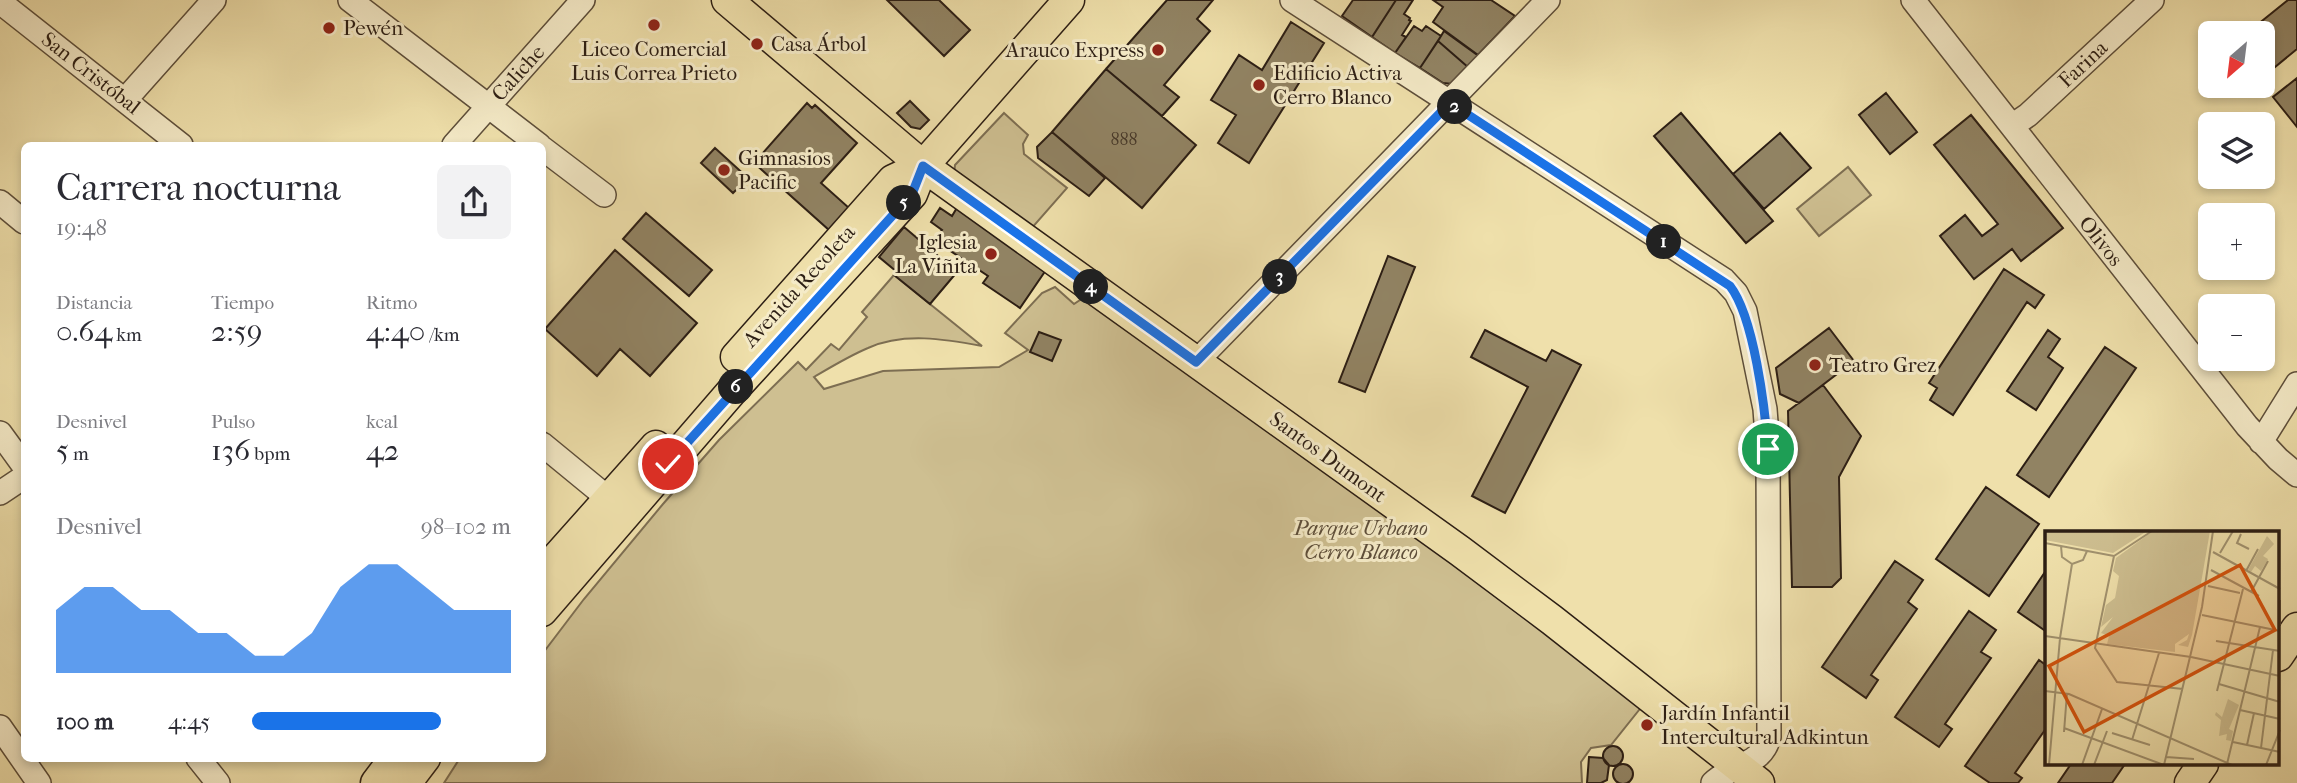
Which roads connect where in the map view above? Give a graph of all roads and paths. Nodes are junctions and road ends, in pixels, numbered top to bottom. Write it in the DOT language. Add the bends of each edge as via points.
graph roads {
  1 [pos="214,0"];
  2 [pos="350,0"];
  3 [pos="583,0"];
  4 [pos="727,0"];
  5 [pos="1069,0"];
  6 [pos="1292,0"];
  7 [pos="1548,0"];
  8 [pos="1913,0"];
  9 [pos="2152,0"];
  10 [pos="0,2"];
  11 [pos="125,100"];
  12 [pos="1450,103"];
  13 [pos="488,106"];
  14 [pos="2012,126"];
  15 [pos="177,142"];
  16 [pos="457,142"];
  17 [pos="535,142"];
  18 [pos="546,151"];
  19 [pos="923,166"];
  20 [pos="604,195"];
  21 [pos="0,202"];
  22 [pos="21,220"];
  23 [pos="1196,362"];
  24 [pos="2297,384"];
  25 [pos="0,433"];
  26 [pos="2260,442"];
  27 [pos="546,448"];
  28 [pos="21,462"];
  29 [pos="2297,475"];
  30 [pos="21,479"];
  31 [pos="0,494"];
  32 [pos="612,512"];
  33 [pos="546,570"];
  34 [pos="546,605"];
  35 [pos="2297,628"];
  36 [pos="2280,653"];
  37 [pos="0,727"];
  38 [pos="21,757"];
  39 [pos="24,762"];
  40 [pos="201,762"];
  41 [pos="412,765"];
  42 [pos="2202,766"];
  43 [pos="1737,778"];
  44 [pos="39,783"];
  45 [pos="218,783"];
  46 [pos="376,783"];
  47 [pos="2190,783"];
  1 -- 11 [label="street"];
  2 -- 13 [label="street"];
  3 -- 13 [label="street, Caliche"];
  4 -- 19 [label="main road, Santos Dumont"];
  5 -- 19 [label="main road, Avenida Recoleta"];
  6 -- 12 [label="street"];
  7 -- 12 [label="street"];
  8 -- 14 [label="street, Olivos"];
  9 -- 14 [label="street, Farina"];
  10 -- 11 [label="street, San Cristóbal"];
  11 -- 15 [label="street, San Cristóbal"];
  12 -- 23 [label="street"];
  12 -- 43 [label="street" via="1724,280 1741,302 1765,409 1768,449 1770,728 1768,744"];
  13 -- 16 [label="street, Caliche"];
  13 -- 17 [label="street"];
  14 -- 26 [label="street, Olivos"];
  18 -- 20 [label="street"];
  19 -- 23 [label="main road, Santos Dumont"];
  19 -- 32 [label="main road, Avenida Recoleta" via="892,180"];
  21 -- 22 [label="street"];
  23 -- 43 [label="main road, Santos Dumont" via="1532,605"];
  24 -- 26 [label="street"];
  25 -- 28 [label="street"];
  26 -- 29 [label="street, Olivos"];
  27 -- 32 [label="street"];
  30 -- 31 [label="street"];
  32 -- 33 [label="main road, Avenida Recoleta"];
  32 -- 34 [label="main road, Avenida Recoleta"];
  35 -- 36 [label="main road"];
  37 -- 38 [label="street"];
  39 -- 44 [label="street"];
  40 -- 45 [label="street"];
  41 -- 46 [label="main road"];
  42 -- 47 [label="main road"];
}
